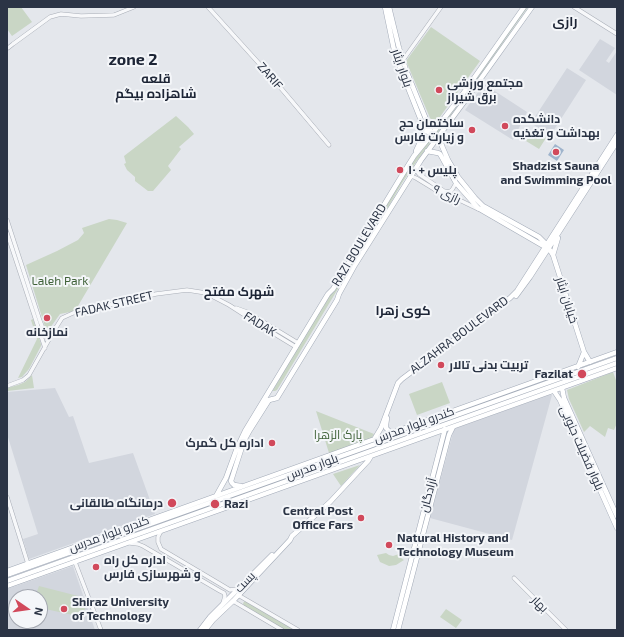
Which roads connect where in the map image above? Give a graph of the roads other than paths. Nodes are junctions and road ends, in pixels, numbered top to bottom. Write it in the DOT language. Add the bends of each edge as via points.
graph roads {
  1 [pos="134,7"];
  2 [pos="208,7"];
  3 [pos="385,7"];
  4 [pos="389,7"];
  5 [pos="441,7"];
  6 [pos="524,7"];
  7 [pos="532,7"];
  8 [pos="574,7"];
  9 [pos="617,34"];
  10 [pos="7,47"];
  11 [pos="403,60"];
  12 [pos="462,95"];
  13 [pos="467,98"];
  14 [pos="443,120"];
  15 [pos="428,123"];
  16 [pos="424,128"];
  17 [pos="617,135"];
  18 [pos="439,136"];
  19 [pos="617,142"];
  20 [pos="329,145"];
  21 [pos="443,149"];
  22 [pos="427,152"];
  23 [pos="438,153"];
  24 [pos="414,156"];
  25 [pos="415,169"];
  26 [pos="419,174"];
  27 [pos="411,176"];
  28 [pos="416,178"];
  29 [pos="456,183"];
  30 [pos="444,192"];
  31 [pos="572,208"];
  32 [pos="484,212"];
  33 [pos="375,219"];
  34 [pos="7,220"];
  35 [pos="381,223"];
  36 [pos="560,232"];
  37 [pos="7,233"];
  38 [pos="552,234"];
  39 [pos="538,241"];
  40 [pos="546,247"];
  41 [pos="553,256"];
  42 [pos="540,258"];
  43 [pos="229,305"];
  44 [pos="38,322"];
  45 [pos="52,334"];
  46 [pos="297,345"];
  47 [pos="44,348"];
  48 [pos="584,352"];
  49 [pos="617,352"];
  50 [pos="617,358"];
  51 [pos="590,362"];
  52 [pos="617,363"];
  53 [pos="608,366"];
  54 [pos="578,367"];
  55 [pos="617,367"];
  56 [pos="584,375"];
  57 [pos="546,378"];
  58 [pos="7,386"];
  59 [pos="536,386"];
  60 [pos="564,388"];
  61 [pos="554,391"];
  62 [pos="269,392"];
  63 [pos="277,398"];
  64 [pos="562,399"];
  65 [pos="513,400"];
  66 [pos="522,401"];
  67 [pos="476,408"];
  68 [pos="478,413"];
  69 [pos="437,416"];
  70 [pos="450,417"];
  71 [pos="386,428"];
  72 [pos="380,430"];
  73 [pos="393,432"];
  74 [pos="446,433"];
  75 [pos="577,433"];
  76 [pos="374,439"];
  77 [pos="333,454"];
  78 [pos="371,456"];
  79 [pos="358,461"];
  80 [pos="326,462"];
  81 [pos="337,463"];
  82 [pos="361,468"];
  83 [pos="282,483"];
  84 [pos="242,486"];
  85 [pos="270,493"];
  86 [pos="216,496"];
  87 [pos="7,497"];
  88 [pos="222,504"];
  89 [pos="228,508"];
  90 [pos="617,516"];
  91 [pos="171,520"];
  92 [pos="126,528"];
  93 [pos="617,528"];
  94 [pos="133,530"];
  95 [pos="161,531"];
  96 [pos="128,539"];
  97 [pos="75,547"];
  98 [pos="160,547"];
  99 [pos="65,550"];
  100 [pos="71,553"];
  101 [pos="156,553"];
  102 [pos="76,562"];
  103 [pos="28,564"];
  104 [pos="7,571"];
  105 [pos="50,571"];
  106 [pos="33,572"];
  107 [pos="7,576"];
  108 [pos="514,578"];
  109 [pos="250,580"];
  110 [pos="7,581"];
  111 [pos="222,585"];
  112 [pos="7,586"];
  113 [pos="238,588"];
  114 [pos="406,589"];
  115 [pos="219,590"];
  116 [pos="238,595"];
  117 [pos="245,600"];
  118 [pos="233,601"];
  119 [pos="223,604"];
  120 [pos="242,606"];
  121 [pos="101,630"];
  122 [pos="200,630"];
  123 [pos="205,630"];
  124 [pos="282,630"];
  125 [pos="298,630"];
  126 [pos="393,630"];
  127 [pos="398,630"];
  128 [pos="566,630"];
  1 -- 10 [label="street" via="114,16 61,14 50,17"];
  2 -- 20 [label="street, ZARIF"];
  3 -- 16 [label="main road, بلوار ایثار" via="394,50"];
  4 -- 11 [label="main road, بلوار ایثار"];
  5 -- 11 [label="street"];
  6 -- 12 [label="main road, RAZI BOULEVARD"];
  7 -- 13 [label="main road, RAZI BOULEVARD"];
  8 -- 9 [label="street"];
  11 -- 15 [label="main road, بلوار ایثار"];
  12 -- 13 [label="main road"];
  12 -- 14 [label="main road, RAZI BOULEVARD"];
  13 -- 18 [label="main road, RAZI BOULEVARD"];
  14 -- 15 [label="main road" via="436,125"];
  14 -- 24 [label="main road, RAZI BOULEVARD"];
  15 -- 16 [label="main road" via="430,130 428,132"];
  16 -- 24 [label="main road"];
  17 -- 31 [label="main road, ALZAHRA BOULEVARD"];
  18 -- 21 [label="main road"];
  18 -- 22 [label="main road, RAZI BOULEVARD"];
  19 -- 31 [label="main road, ALZAHRA BOULEVARD"];
  21 -- 23 [label="main road" via="438,149"];
  21 -- 39 [label="main road" via="458,177 481,205"];
  22 -- 23 [label="main road"];
  22 -- 25 [label="main road, RAZI BOULEVARD"];
  23 -- 29 [label="main road"];
  24 -- 33 [label="main road, RAZI BOULEVARD"];
  25 -- 26 [label="street, رازی ۹"];
  25 -- 27 [label="main road, RAZI BOULEVARD"];
  26 -- 28 [label="street"];
  26 -- 30 [label="street, رازی ۹"];
  27 -- 28 [label="street, رازی ۹"];
  27 -- 35 [label="main road, RAZI BOULEVARD"];
  28 -- 30 [label="street, رازی ۹" via="439,192"];
  29 -- 30 [label="street, رازی ۹" via="451,191"];
  29 -- 32 [label="main road"];
  30 -- 32 [label="street, رازی ۹"];
  31 -- 36 [label="main road, ALZAHRA BOULEVARD"];
  31 -- 38 [label="main road, ALZAHRA BOULEVARD"];
  32 -- 39 [label="main road"];
  33 -- 35 [label="main road"];
  33 -- 46 [label="main road, RAZI BOULEVARD"];
  34 -- 44 [label="street"];
  35 -- 63 [label="main road, RAZI BOULEVARD"];
  36 -- 40 [label="main road, ALZAHRA BOULEVARD"];
  36 -- 41 [label="main road"];
  37 -- 44 [label="street"];
  38 -- 39 [label="main road"];
  38 -- 40 [label="main road, ALZAHRA BOULEVARD"];
  39 -- 40 [label="main road, خیابان ایثار"];
  39 -- 42 [label="main road"];
  40 -- 41 [label="main road, خیابان ایثار"];
  40 -- 42 [label="main road, ALZAHRA BOULEVARD"];
  41 -- 42 [label="main road"];
  41 -- 48 [label="main road, خیابان ایثار"];
  42 -- 71 [label="main road, ALZAHRA BOULEVARD" via="523,288 512,300 400,385"];
  42 -- 72 [label="main road, ALZAHRA BOULEVARD" via="510,298 398,383"];
  43 -- 45 [label="street, FADAK STREET" via="202,292 187,290 156,294 66,316"];
  43 -- 46 [label="street, FADAK"];
  44 -- 45 [label="street" via="44,331"];
  44 -- 47 [label="street"];
  45 -- 47 [label="street, FADAK STREET"];
  46 -- 62 [label="main road, RAZI BOULEVARD"];
  47 -- 58 [label="street, FADAK STREET" via="29,375"];
  48 -- 51 [label="main road, خیابان ایثار"];
  48 -- 54 [label="main road"];
  49 -- 51 [label="main road, کندرو بلوار مدرس"];
  50 -- 59 [label="main road, بلوار مدرس"];
  51 -- 54 [label="main road, کندرو بلوار مدرس"];
  52 -- 53 [label="main road, بلوار مدرس"];
  53 -- 55 [label="main road"];
  53 -- 56 [label="main road, بلوار مدرس"];
  54 -- 57 [label="main road, کندرو بلوار مدرس"];
  55 -- 60 [label="main road, کندرو بلوار مدرس"];
  56 -- 60 [label="main road"];
  56 -- 65 [label="main road, بلوار مدرس"];
  57 -- 59 [label="main road"];
  57 -- 69 [label="main road, کندرو بلوار مدرس"];
  59 -- 67 [label="main road, بلوار مدرس"];
  60 -- 61 [label="main road, کندرو بلوار مدرس"];
  60 -- 64 [label="main road, بلوار فضیلت جنوبی"];
  61 -- 64 [label="main road, بلوار فضیلت جنوبی"];
  61 -- 66 [label="main road, کندرو بلوار مدرس"];
  62 -- 63 [label="main road"];
  62 -- 86 [label="main road, RAZI BOULEVARD" via="240,439 226,478"];
  63 -- 84 [label="main road, RAZI BOULEVARD" via="269,400 240,450 232,484"];
  64 -- 75 [label="main road, بلوار فضیلت جنوبی"];
  65 -- 66 [label="main road"];
  65 -- 68 [label="main road, بلوار مدرس"];
  66 -- 74 [label="main road, کندرو بلوار مدرس" via="453,427"];
  67 -- 68 [label="main road"];
  67 -- 70 [label="main road, بلوار مدرس"];
  68 -- 81 [label="main road, بلوار مدرس"];
  69 -- 70 [label="main road"];
  69 -- 73 [label="main road, کندرو بلوار مدرس"];
  70 -- 80 [label="main road, بلوار مدرس"];
  71 -- 72 [label="main road" via="384,431"];
  71 -- 73 [label="main road"];
  72 -- 76 [label="main road, ALZAHRA BOULEVARD"];
  73 -- 76 [label="main road, کندرو بلوار مدرس"];
  74 -- 78 [label="main road, کندرو بلوار مدرس"];
  74 -- 114 [label="main road, آزادگان"];
  75 -- 90 [label="main road, بلوار فضیلت جنوبی"];
  75 -- 93 [label="main road, بلوار فضیلت جنوبی"];
  76 -- 77 [label="main road, کندرو بلوار مدرس"];
  77 -- 80 [label="main road"];
  77 -- 84 [label="main road, کندرو بلوار مدرس"];
  78 -- 79 [label="main road, کندرو بلوار مدرس"];
  78 -- 82 [label="main road, پست"];
  79 -- 81 [label="main road"];
  79 -- 82 [label="main road" via="363,463"];
  79 -- 85 [label="main road, کندرو بلوار مدرس"];
  80 -- 91 [label="main road, بلوار مدرس"];
  81 -- 83 [label="main road, بلوار مدرس"];
  82 -- 109 [label="main road, پست"];
  83 -- 85 [label="main road"];
  83 -- 88 [label="main road, بلوار مدرس"];
  84 -- 86 [label="main road, کندرو بلوار مدرس"];
  85 -- 89 [label="main road, کندرو بلوار مدرس"];
  86 -- 92 [label="main road, کندرو بلوار مدرس"];
  87 -- 103 [label="street"];
  88 -- 89 [label="main road"];
  88 -- 91 [label="main road, بلوار مدرس"];
  89 -- 95 [label="main road, کندرو بلوار مدرس"];
  91 -- 94 [label="main road, بلوار مدرس"];
  91 -- 96 [label="main road, بلوار مدرس"];
  92 -- 94 [label="main road"];
  92 -- 96 [label="main road"];
  92 -- 97 [label="main road, کندرو بلوار مدرس"];
  94 -- 96 [label="main road, بلوار مدرس"];
  95 -- 96 [label="main road, کندرو بلوار مدرس"];
  95 -- 98 [label="street" via="158,537"];
  96 -- 100 [label="main road, بلوار مدرس"];
  96 -- 101 [label="street"];
  96 -- 102 [label="main road, کندرو بلوار مدرس" via="123,545"];
  96 -- 106 [label="main road, بلوار مدرس"];
  97 -- 99 [label="main road, کندرو بلوار مدرس"];
  97 -- 100 [label="main road"];
  98 -- 101 [label="street" via="157,546"];
  98 -- 111 [label="street"];
  99 -- 100 [label="main road"];
  99 -- 103 [label="main road, کندرو بلوار مدرس"];
  100 -- 107 [label="main road, بلوار مدرس"];
  101 -- 115 [label="street"];
  102 -- 105 [label="main road, کندرو بلوار مدرس"];
  102 -- 121 [label="street"];
  103 -- 104 [label="main road, کندرو بلوار مدرس"];
  105 -- 106 [label="main road"];
  105 -- 112 [label="main road, کندرو بلوار مدرس"];
  106 -- 110 [label="main road, بلوار مدرس"];
  108 -- 128 [label="street, بهار"];
  109 -- 113 [label="main road, پست"];
  109 -- 116 [label="main road, پست"];
  111 -- 113 [label="street" via="230,590"];
  111 -- 115 [label="street" via="222,589"];
  113 -- 119 [label="main road, پست"];
  114 -- 126 [label="main road, آزادگان"];
  114 -- 127 [label="main road, آزادگان"];
  115 -- 119 [label="street" via="225,596"];
  116 -- 117 [label="street"];
  116 -- 118 [label="main road, پست"];
  117 -- 120 [label="street"];
  117 -- 125 [label="street"];
  118 -- 120 [label="street"];
  118 -- 123 [label="main road, پست"];
  119 -- 122 [label="main road, پست"];
  120 -- 124 [label="street"];
}
